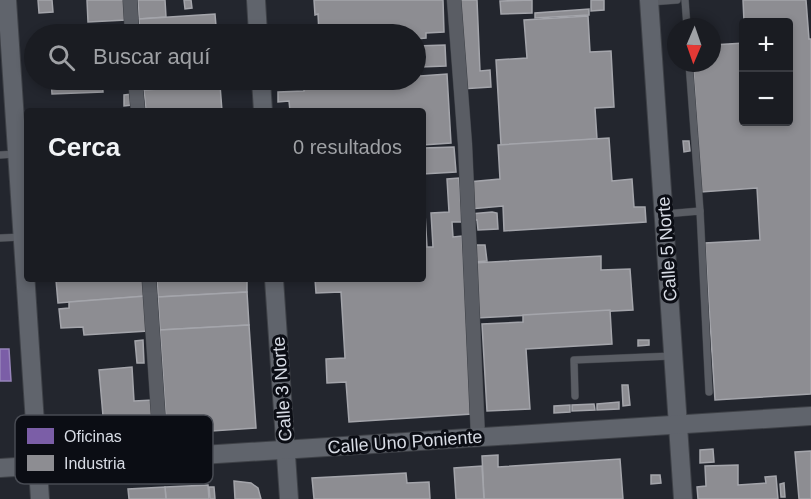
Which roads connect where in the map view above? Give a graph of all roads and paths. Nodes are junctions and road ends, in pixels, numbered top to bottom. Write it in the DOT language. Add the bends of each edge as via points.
graph roads {
  1 [pos="7,0"];
  2 [pos="130,0"];
  3 [pos="256,0"];
  4 [pos="454,0"];
  5 [pos="677,0"];
  6 [pos="685,0"];
  7 [pos="649,1"];
  8 [pos="686,18"];
  9 [pos="131,24"];
  10 [pos="257,24"];
  11 [pos="690,72"];
  12 [pos="136,90"];
  13 [pos="262,90"];
  14 [pos="138,108"];
  15 [pos="263,108"];
  16 [pos="9,155"];
  17 [pos="700,211"];
  18 [pos="664,214"];
  19 [pos="22,237"];
  20 [pos="0,238"];
  21 [pos="24,266"];
  22 [pos="25,282"];
  23 [pos="149,282"];
  24 [pos="274,282"];
  25 [pos="674,356"];
  26 [pos="709,392"];
  27 [pos="575,396"];
  28 [pos="34,415"];
  29 [pos="158,415"];
  30 [pos="811,416"];
  31 [pos="679,424"];
  32 [pos="478,437"];
  33 [pos="286,450"];
  34 [pos="213,455"];
  35 [pos="15,467"];
  36 [pos="0,468"];
  37 [pos="39,484"];
  38 [pos="40,499"];
  39 [pos="289,499"];
  40 [pos="683,499"];
  1 -- 16 [label="street"];
  2 -- 9 [label="street"];
  3 -- 10 [label="street"];
  4 -- 32 [label="street" via="465,144"];
  5 -- 7 [label="lane"];
  6 -- 8 [label="lane"];
  7 -- 18 [label="street, Calle 5 Norte"];
  11 -- 17 [label="lane"];
  12 -- 14 [label="street"];
  13 -- 15 [label="street"];
  16 -- 19 [label="street"];
  17 -- 18 [label="lane"];
  17 -- 26 [label="lane"];
  18 -- 25 [label="street, Calle 5 Norte"];
  19 -- 20 [label="lane"];
  19 -- 21 [label="street"];
  22 -- 28 [label="street"];
  23 -- 29 [label="street"];
  24 -- 33 [label="street, Calle 3 Norte"];
  25 -- 27 [label="lane" via="574,360"];
  25 -- 31 [label="street, Calle 5 Norte"];
  30 -- 31 [label="street, Calle Uno Poniente"];
  31 -- 32 [label="street, Calle Uno Poniente"];
  31 -- 40 [label="street, Calle 5 Norte"];
  32 -- 33 [label="street, Calle Uno Poniente"];
  33 -- 34 [label="street, Calle Uno Poniente"];
  33 -- 39 [label="street, Calle 3 Norte"];
  35 -- 36 [label="street, Calle Uno Poniente"];
  37 -- 38 [label="street"];
}
